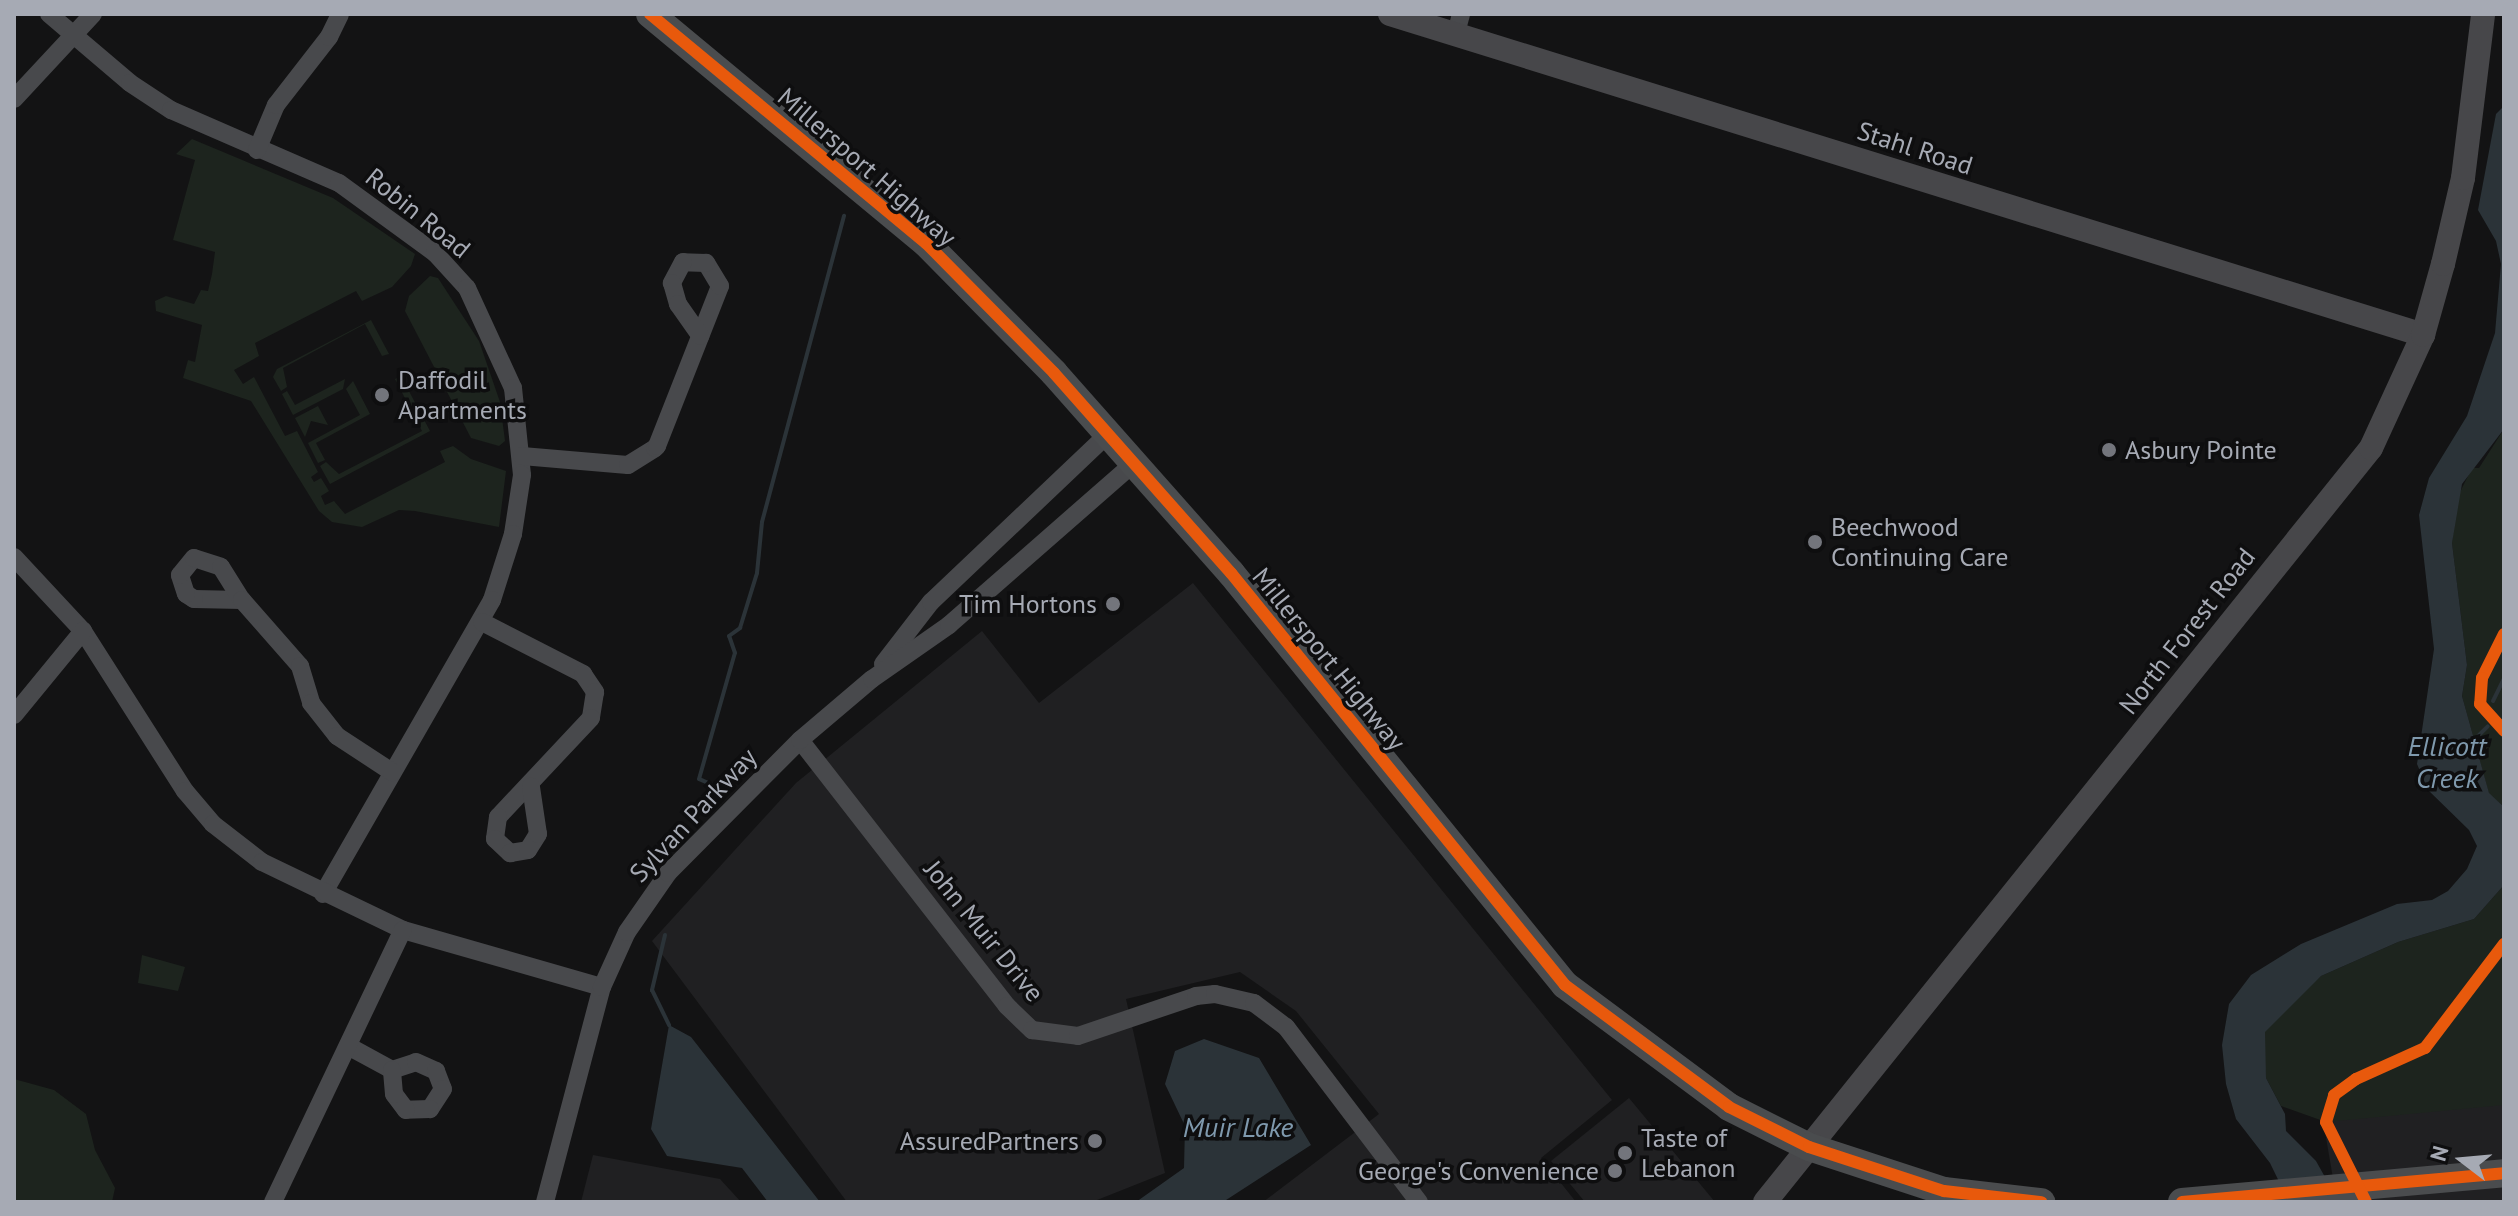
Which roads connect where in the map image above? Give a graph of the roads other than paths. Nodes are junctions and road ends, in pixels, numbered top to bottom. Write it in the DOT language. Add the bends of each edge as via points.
graph roads {
  1 [pos="49,14"];
  2 [pos="93,14"];
  3 [pos="340,14"];
  4 [pos="650,14"];
  5 [pos="1390,14"];
  6 [pos="2483,14"];
  7 [pos="1458,24"];
  8 [pos="73,35"];
  9 [pos="14,99"];
  10 [pos="257,150"];
  11 [pos="2423,335"];
  12 [pos="700,336"];
  13 [pos="1108,434"];
  14 [pos="522,456"];
  15 [pos="1134,463"];
  16 [pos="14,557"];
  17 [pos="242,600"];
  18 [pos="482,622"];
  19 [pos="83,631"];
  20 [pos="872,679"];
  21 [pos="14,715"];
  22 [pos="800,740"];
  23 [pos="392,772"];
  24 [pos="531,787"];
  25 [pos="323,894"];
  26 [pos="403,930"];
  27 [pos="602,987"];
  28 [pos="348,1046"];
  29 [pos="392,1070"];
  30 [pos="1809,1147"];
  31 [pos="2504,1173"];
  32 [pos="273,1202"];
  33 [pos="545,1202"];
  34 [pos="1419,1202"];
  35 [pos="1765,1202"];
  36 [pos="2041,1202"];
  37 [pos="2182,1202"];
  1 -- 8 [label="street, Robin Road"];
  2 -- 8 [label="street"];
  3 -- 10 [label="street" via="329,37 276,105"];
  4 -- 13 [label="main road, Millersport Highway" via="926,243"];
  5 -- 7 [label="street, Stahl Road"];
  6 -- 11 [label="street, North Forest Road" via="2463,178"];
  7 -- 11 [label="street, Stahl Road"];
  8 -- 9 [label="street"];
  8 -- 10 [label="street, Robin Road" via="153,99"];
  10 -- 14 [label="street, Robin Road" via="339,183 369,202 435,253 467,288 508,373"];
  11 -- 30 [label="street, North Forest Road" via="2371,448"];
  12 -- 14 [label="street" via="657,446 647,457 628,465"];
  13 -- 15 [label="main road, Millersport Highway"];
  13 -- 20 [label="street, Sylvan Parkway" via="931,602"];
  14 -- 18 [label="street, Robin Road" via="513,534"];
  15 -- 20 [label="street, Sylvan Parkway" via="949,625"];
  15 -- 30 [label="main road, Millersport Highway" via="1231,573 1565,985 1729,1107"];
  16 -- 19 [label="street"];
  17 -- 23 [label="street" via="300,666 311,703 337,736"];
  18 -- 23 [label="street, Robin Road"];
  18 -- 24 [label="street" via="583,674 595,692 591,718"];
  19 -- 21 [label="street"];
  19 -- 25 [label="street" via="165,763 213,824 262,862"];
  20 -- 22 [label="street, Sylvan Parkway"];
  22 -- 27 [label="street, Sylvan Parkway" via="668,873 627,932"];
  22 -- 34 [label="street, John Muir Drive" via="1007,1006 1032,1030 1078,1036 1196,996 1215,994 1254,1003 1286,1027"];
  23 -- 25 [label="street, Robin Road"];
  25 -- 26 [label="street"];
  26 -- 27 [label="street"];
  26 -- 28 [label="street"];
  27 -- 33 [label="street, Sylvan Parkway"];
  28 -- 29 [label="street"];
  28 -- 32 [label="street"];
  30 -- 35 [label="street, North Forest Road"];
  30 -- 36 [label="main road, Millersport Highway" via="1944,1191"];
  31 -- 37 [label="main road"];
}
